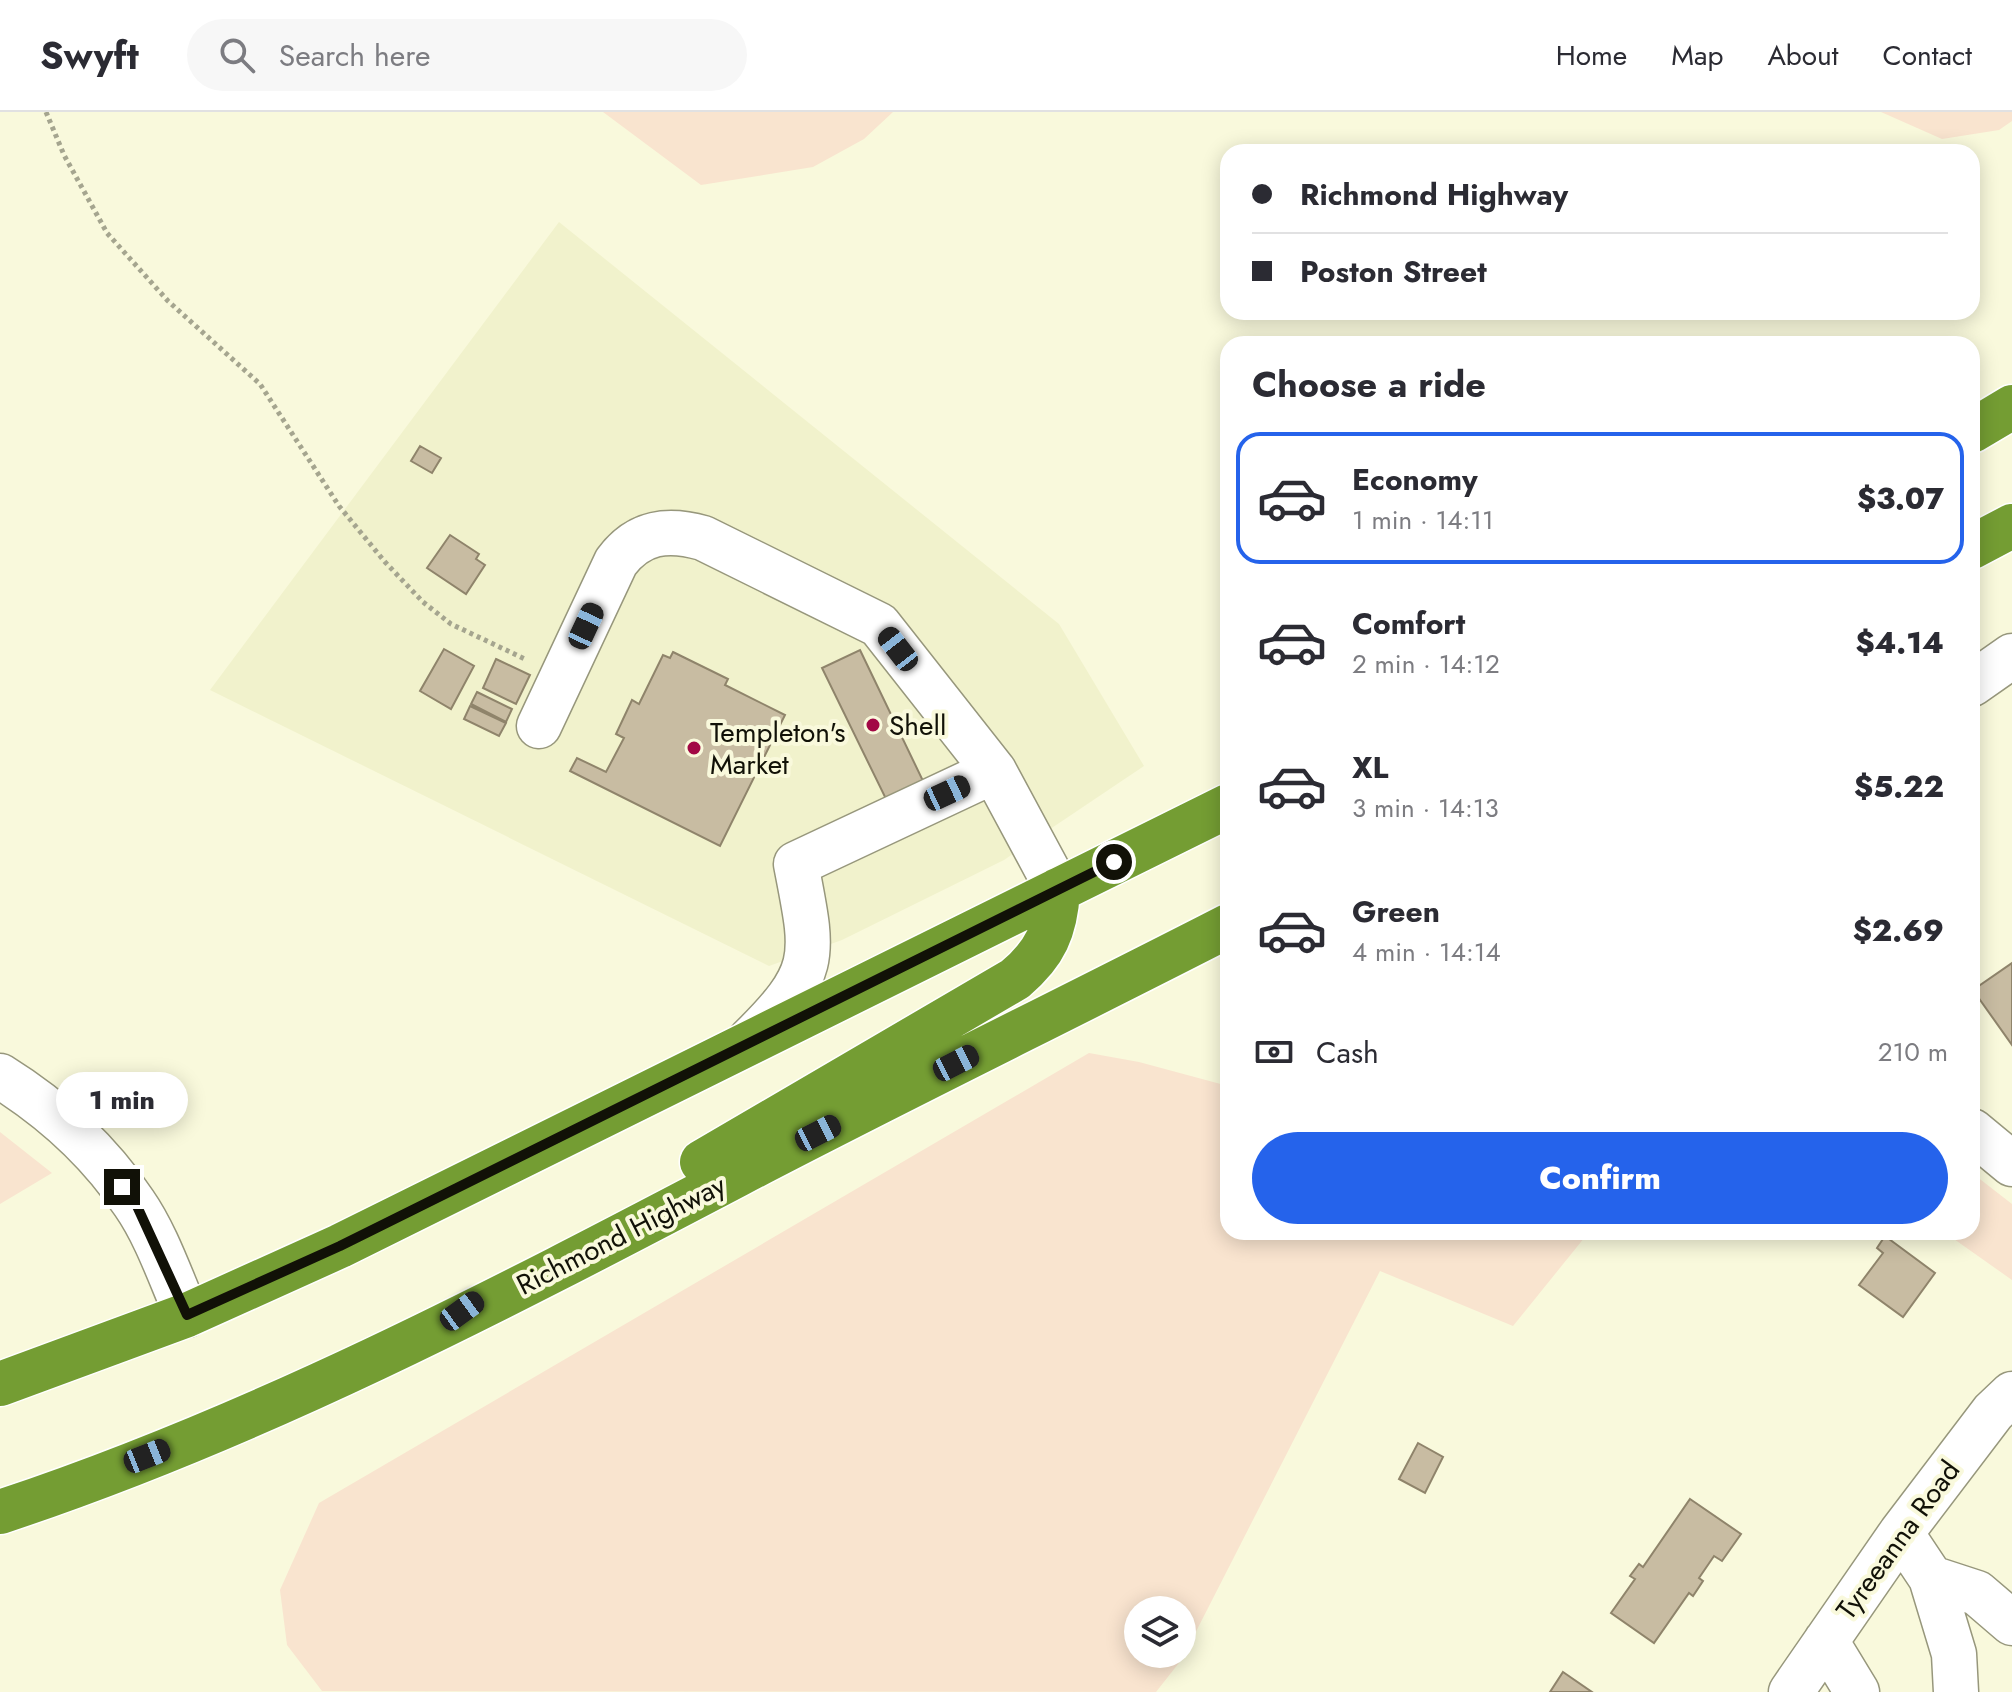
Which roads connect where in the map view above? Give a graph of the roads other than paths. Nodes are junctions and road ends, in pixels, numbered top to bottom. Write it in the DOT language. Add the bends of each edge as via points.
graph roads {
  1 [pos="2012,407"];
  2 [pos="2012,416"];
  3 [pos="1980,428"];
  4 [pos="1980,430"];
  5 [pos="2012,526"];
  6 [pos="1980,543"];
  7 [pos="2012,656"];
  8 [pos="1980,678"];
  9 [pos="539,726"];
  10 [pos="994,771"];
  11 [pos="1220,810"];
  12 [pos="1058,890"];
  13 [pos="1220,930"];
  14 [pos="744,1046"];
  15 [pos="0,1076"];
  16 [pos="187,1315"];
  17 [pos="440,1327"];
  18 [pos="0,1384"];
  19 [pos="2012,1394"];
  20 [pos="0,1512"];
  21 [pos="1901,1533"];
  22 [pos="1931,1578"];
  23 [pos="2012,1623"];
  24 [pos="1826,1641"];
  25 [pos="1791,1692"];
  26 [pos="1857,1692"];
  27 [pos="1956,1692"];
  1 -- 3 [label="highway"];
  2 -- 4 [label="highway"];
  5 -- 6 [label="highway"];
  7 -- 8 [label="street"];
  9 -- 10 [label="street" via="624,551 646,536 675,531 720,544 879,625"];
  10 -- 12 [label="street"];
  10 -- 14 [label="street" via="796,864 809,931 808,964 793,995"];
  11 -- 12 [label="highway"];
  12 -- 14 [label="highway"];
  12 -- 17 [label="highway" via="1052,934 1015,979 551,1246"];
  13 -- 17 [label="highway, Richmond Highway"];
  14 -- 16 [label="highway" via="340,1246"];
  15 -- 16 [label="street" via="71,1129 136,1204"];
  16 -- 18 [label="highway"];
  17 -- 20 [label="highway, Richmond Highway" via="323,1384"];
  19 -- 21 [label="street, Tyreeanna Road"];
  21 -- 22 [label="street"];
  21 -- 24 [label="street, Tyreeanna Road"];
  22 -- 23 [label="street" via="1977,1593"];
  22 -- 27 [label="street" via="1954,1654"];
  24 -- 25 [label="street, Tyreeanna Road"];
  24 -- 26 [label="street"];
}
